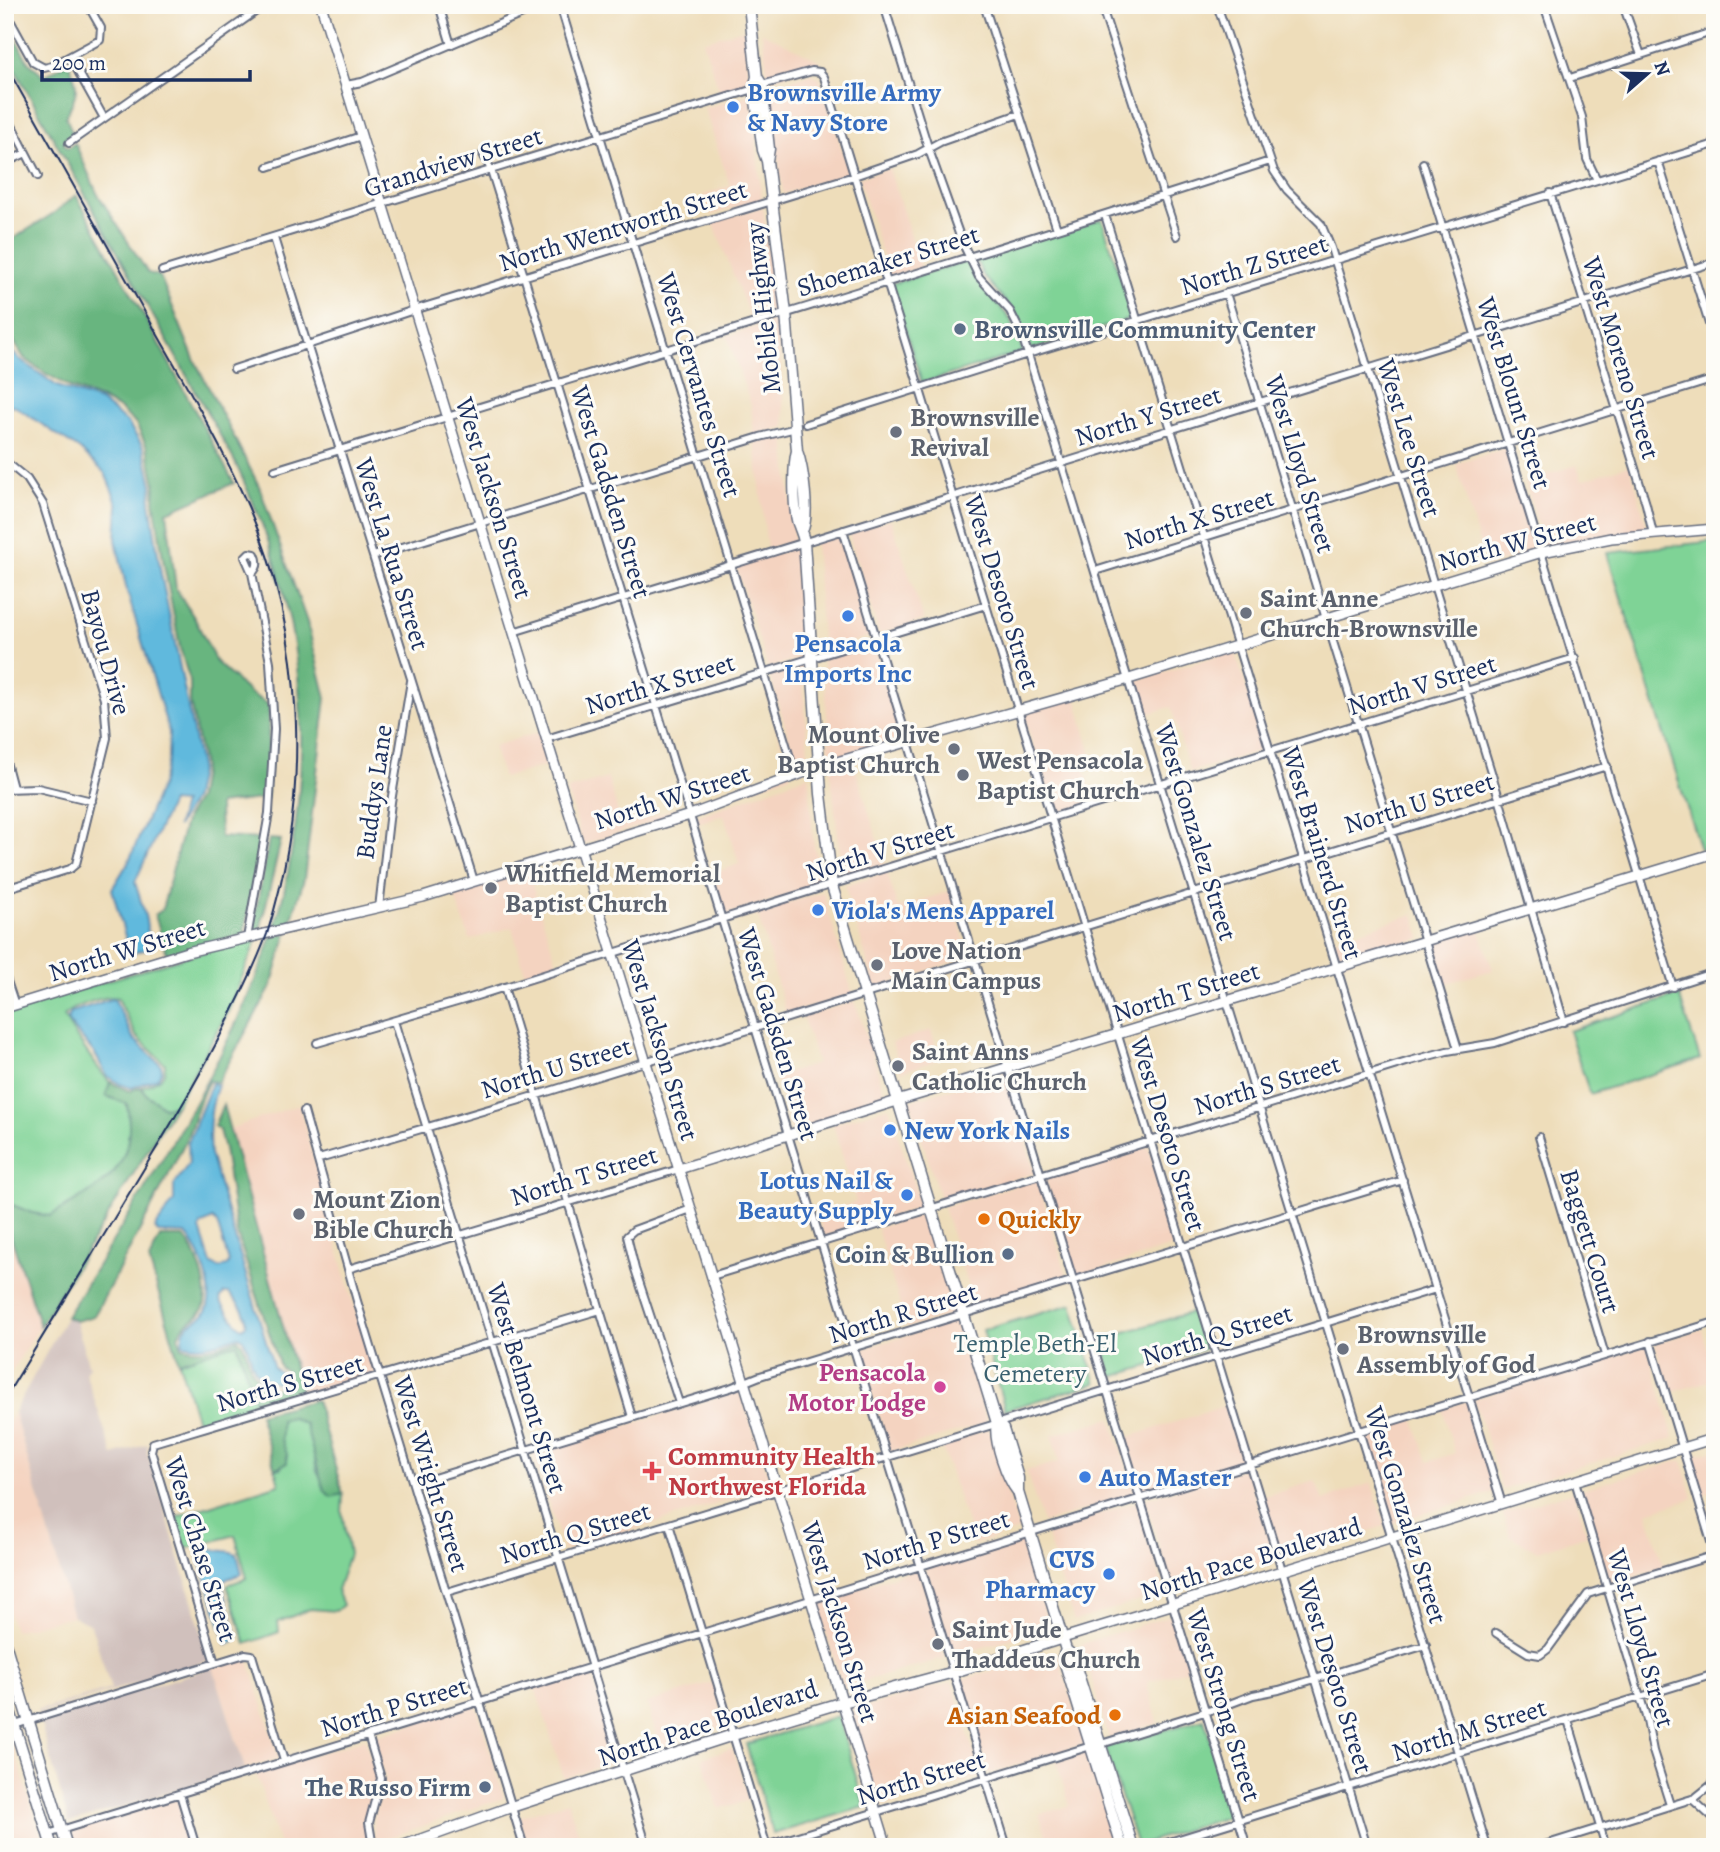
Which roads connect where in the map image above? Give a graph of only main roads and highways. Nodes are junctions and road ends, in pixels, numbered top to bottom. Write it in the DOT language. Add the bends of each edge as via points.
graph roads {
  1 [pos="749,5"];
  2 [pos="1063,1638"];
  3 [pos="5,1643"];
  4 [pos="5,1695"];
  5 [pos="10,1727"];
  6 [pos="1096,1745"];
  7 [pos="52,1847"];
  8 [pos="67,1847"];
  9 [pos="400,1847"];
  10 [pos="1122,1847"];
  11 [pos="1133,1847"];
  1 -- 2 [label="main road, Mobile Highway" via="801,426 797,451 806,525 811,659 832,886 997,1423 1003,1429"];
  2 -- 6 [label="main road" via="1072,1655"];
  2 -- 9 [label="main road, North Pace Boulevard" via="733,1735"];
  3 -- 8 [label="main road"];
  4 -- 5 [label="main road"];
  5 -- 7 [label="main road"];
  6 -- 10 [label="main road"];
  6 -- 11 [label="main road"];
}
